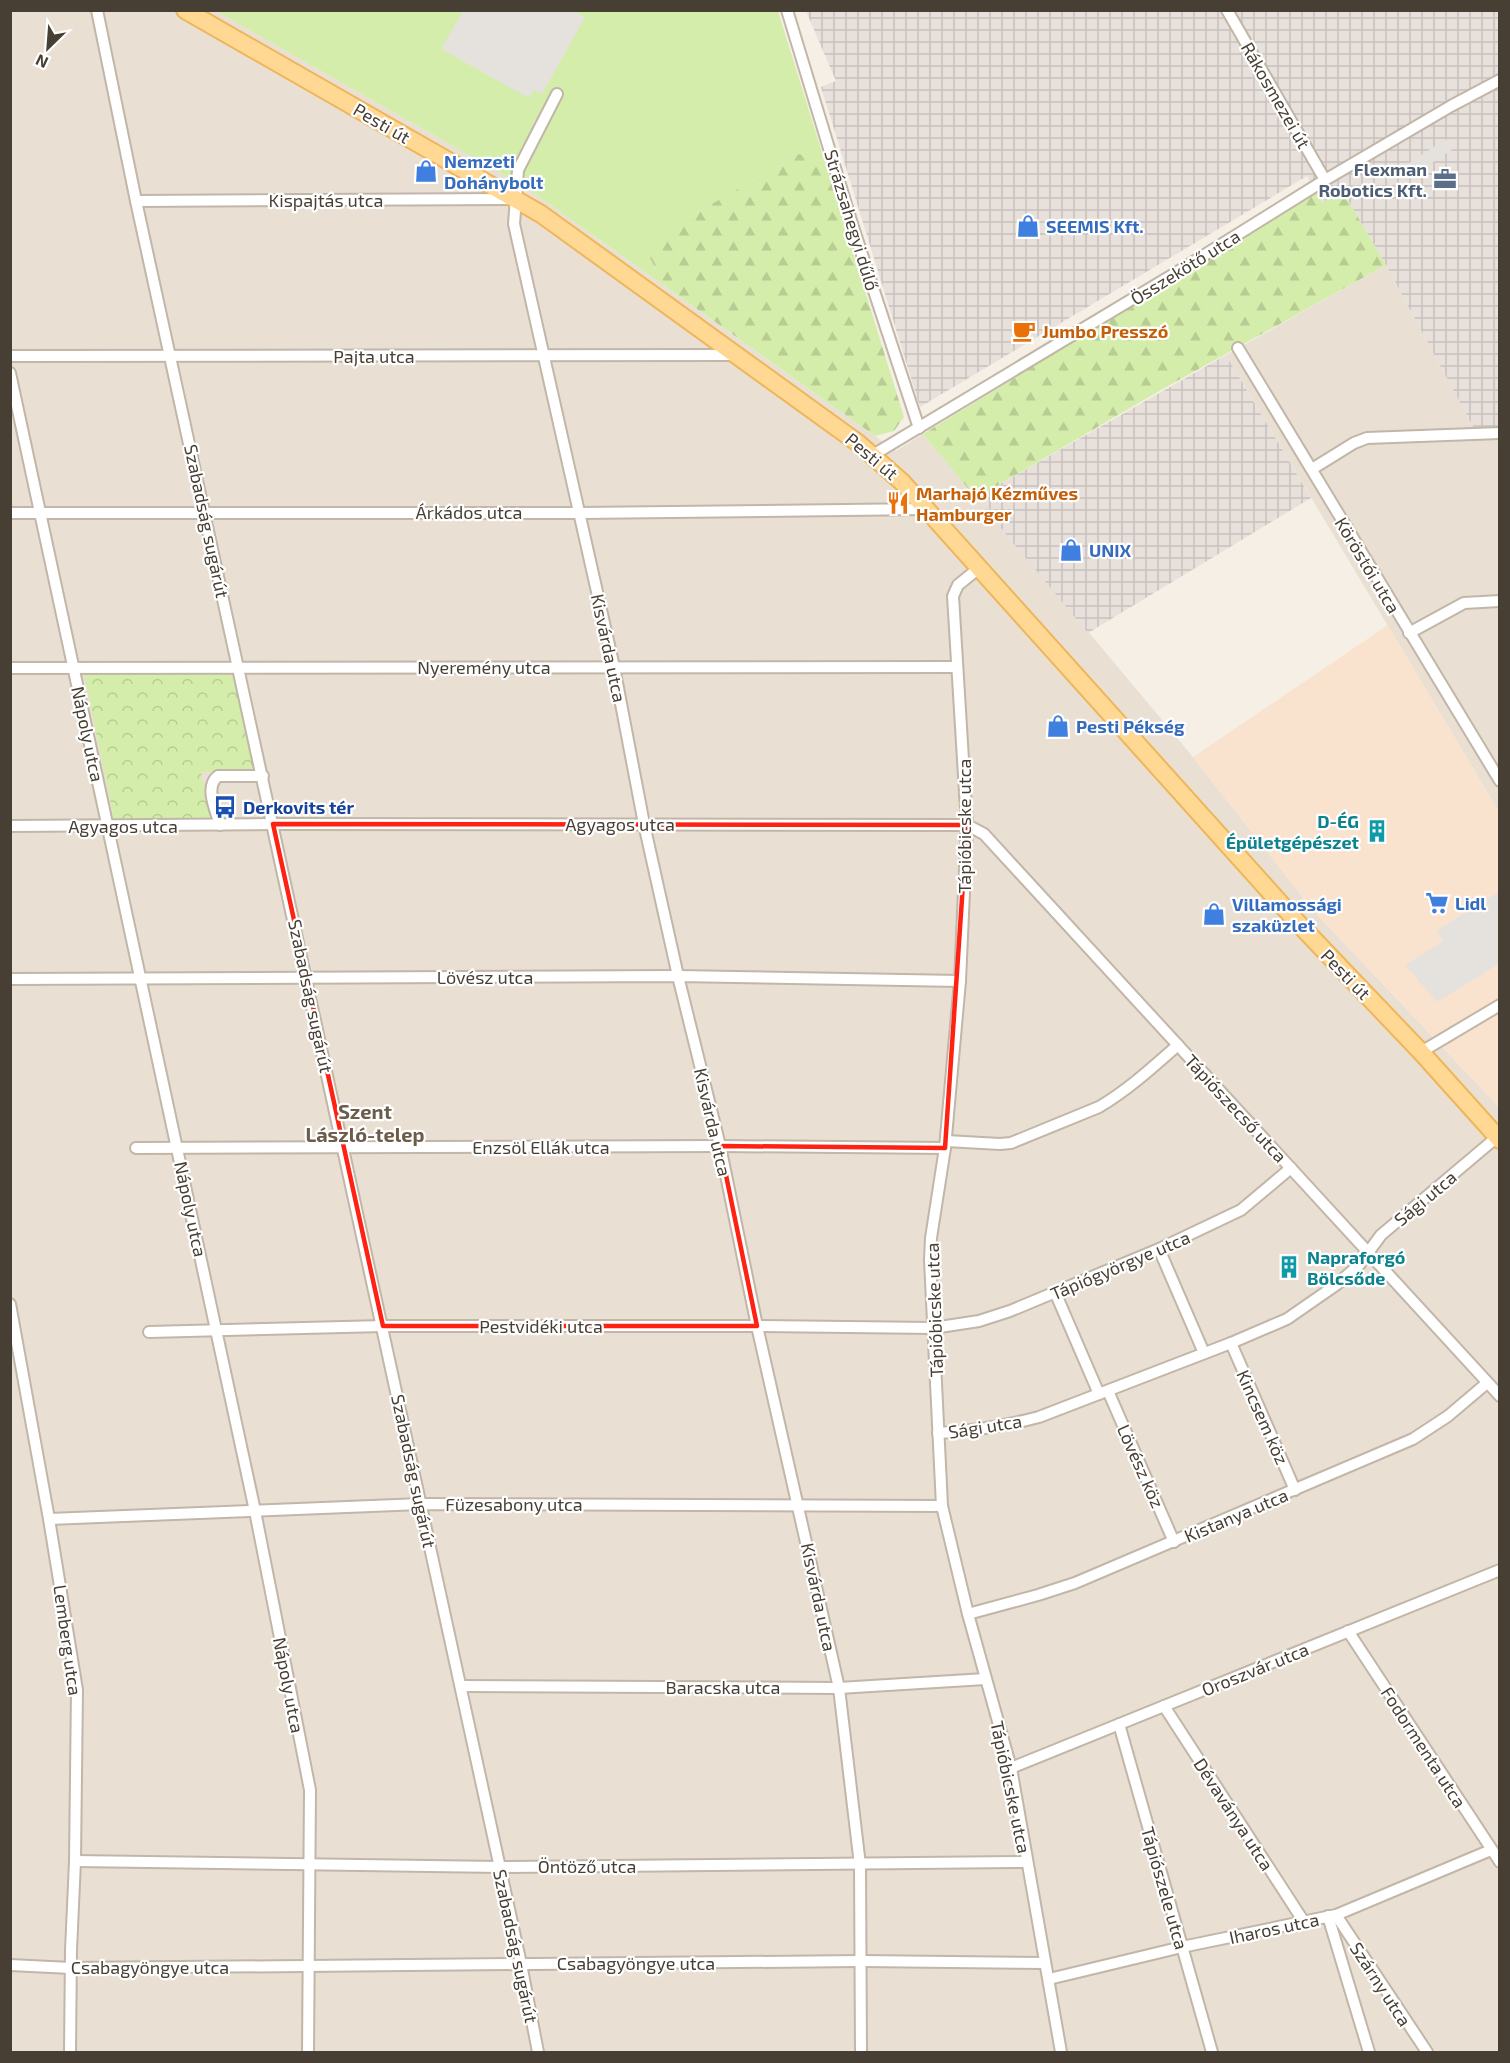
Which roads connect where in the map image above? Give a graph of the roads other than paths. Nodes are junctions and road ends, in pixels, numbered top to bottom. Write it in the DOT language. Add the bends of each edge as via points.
graph roads {
  1 [pos="97,10"];
  2 [pos="185,10"];
  3 [pos="787,10"];
  4 [pos="1227,10"];
  5 [pos="1500,80"];
  6 [pos="558,94"];
  7 [pos="1325,180"];
  8 [pos="515,199"];
  9 [pos="136,201"];
  10 [pos="1238,348"];
  11 [pos="171,355"];
  12 [pos="738,355"];
  13 [pos="10,356"];
  14 [pos="544,356"];
  15 [pos="10,374"];
  16 [pos="919,428"];
  17 [pos="1500,433"];
  18 [pos="873,455"];
  19 [pos="1312,469"];
  20 [pos="927,509"];
  21 [pos="42,512"];
  22 [pos="205,512"];
  23 [pos="10,513"];
  24 [pos="580,513"];
  25 [pos="980,568"];
  26 [pos="1500,601"];
  27 [pos="1409,633"];
  28 [pos="614,667"];
  29 [pos="957,667"];
  30 [pos="10,668"];
  31 [pos="74,668"];
  32 [pos="240,668"];
  33 [pos="263,776"];
  34 [pos="1500,781"];
  35 [pos="273,824"];
  36 [pos="644,824"];
  37 [pos="220,825"];
  38 [pos="967,825"];
  39 [pos="10,826"];
  40 [pos="108,826"];
  41 [pos="678,976"];
  42 [pos="142,979"];
  43 [pos="307,979"];
  44 [pos="10,980"];
  45 [pos="960,981"];
  46 [pos="1500,1005"];
  47 [pos="1178,1045"];
  48 [pos="1421,1052"];
  49 [pos="1498,1138"];
  50 [pos="946,1145"];
  51 [pos="720,1146"];
  52 [pos="344,1147"];
  53 [pos="136,1148"];
  54 [pos="178,1148"];
  55 [pos="1291,1168"];
  56 [pos="1159,1249"];
  57 [pos="1368,1253"];
  58 [pos="1055,1292"];
  59 [pos="10,1304"];
  60 [pos="382,1326"];
  61 [pos="757,1326"];
  62 [pos="933,1328"];
  63 [pos="216,1329"];
  64 [pos="149,1332"];
  65 [pos="1231,1343"];
  66 [pos="1204,1353"];
  67 [pos="1487,1383"];
  68 [pos="1104,1392"];
  69 [pos="1500,1396"];
  70 [pos="938,1433"];
  71 [pos="1295,1490"];
  72 [pos="421,1504"];
  73 [pos="799,1505"];
  74 [pos="942,1506"];
  75 [pos="255,1511"];
  76 [pos="50,1519"];
  77 [pos="1174,1542"];
  78 [pos="1500,1570"];
  79 [pos="968,1614"];
  80 [pos="1348,1631"];
  81 [pos="985,1679"];
  82 [pos="460,1686"];
  83 [pos="839,1688"];
  84 [pos="1164,1706"];
  85 [pos="1119,1724"];
  86 [pos="1011,1768"];
  87 [pos="1491,1850"];
  88 [pos="75,1861"];
  89 [pos="1027,1862"];
  90 [pos="1500,1862"];
  91 [pos="309,1864"];
  92 [pos="860,1865"];
  93 [pos="500,1867"];
  94 [pos="1332,1915"];
  95 [pos="1304,1922"];
  96 [pos="1182,1947"];
  97 [pos="861,1961"];
  98 [pos="521,1964"];
  99 [pos="1045,1964"];
  100 [pos="10,1965"];
  101 [pos="308,1966"];
  102 [pos="71,1968"];
  103 [pos="1049,1979"];
  104 [pos="70,2052"];
  105 [pos="308,2052"];
  106 [pos="538,2052"];
  107 [pos="861,2052"];
  108 [pos="1061,2052"];
  109 [pos="1212,2052"];
  110 [pos="1369,2052"];
  111 [pos="1427,2052"];
  1 -- 9 [label="street, Szabadság sugárút"];
  2 -- 8 [label="main road, Pesti út"];
  3 -- 16 [label="street, Strázsahegyi dűlő"];
  4 -- 7 [label="street, Rákosmezei út"];
  5 -- 7 [label="street, Összekötő utca"];
  6 -- 8 [label="street, Kisvárda utca" via="518,170"];
  7 -- 16 [label="street, Összekötő utca"];
  8 -- 9 [label="street, Kispajtás utca"];
  8 -- 12 [label="main road, Pesti út"];
  8 -- 14 [label="street, Kisvárda utca" via="516,232"];
  9 -- 11 [label="street, Szabadság sugárút"];
  10 -- 19 [label="street, Köröstói utca"];
  11 -- 13 [label="street, Pajta utca"];
  11 -- 14 [label="street, Pajta utca"];
  11 -- 22 [label="street, Szabadság sugárút"];
  12 -- 14 [label="street, Pajta utca"];
  12 -- 18 [label="main road, Pesti út"];
  14 -- 24 [label="street, Kisvárda utca"];
  15 -- 21 [label="street, Nápoly utca"];
  16 -- 18 [label="street, Összekötő utca"];
  17 -- 19 [label="street" via="1367,438"];
  18 -- 20 [label="main road, Pesti út"];
  19 -- 27 [label="street, Köröstói utca"];
  20 -- 24 [label="street, Árkádos utca"];
  20 -- 25 [label="main road, Pesti út"];
  21 -- 22 [label="street, Árkádos utca"];
  21 -- 23 [label="street, Árkádos utca"];
  21 -- 31 [label="street, Nápoly utca"];
  22 -- 24 [label="street, Árkádos utca"];
  22 -- 32 [label="street, Szabadság sugárút"];
  24 -- 28 [label="street, Kisvárda utca"];
  25 -- 29 [label="street, Tápióbicske utca" via="958,585 953,597"];
  25 -- 48 [label="main road, Pesti út" via="1298,923"];
  26 -- 27 [label="street" via="1464,603"];
  27 -- 34 [label="street, Köröstói utca"];
  28 -- 29 [label="street, Nyeremény utca"];
  28 -- 32 [label="street, Nyeremény utca"];
  28 -- 36 [label="street, Kisvárda utca"];
  29 -- 38 [label="street, Tápióbicske utca"];
  30 -- 31 [label="street, Nyeremény utca"];
  31 -- 32 [label="street, Nyeremény utca"];
  31 -- 40 [label="street, Nápoly utca"];
  32 -- 33 [label="street, Szabadság sugárút"];
  33 -- 35 [label="street, Szabadság sugárút"];
  33 -- 37 [label="street" via="218,776 213,780 210,788"];
  35 -- 36 [label="street, Agyagos utca"];
  35 -- 37 [label="street, Agyagos utca"];
  35 -- 43 [label="street, Szabadság sugárút"];
  36 -- 38 [label="street, Agyagos utca"];
  36 -- 41 [label="street, Kisvárda utca"];
  37 -- 40 [label="street, Agyagos utca"];
  38 -- 45 [label="street, Tápióbicske utca"];
  38 -- 47 [label="street, Tápiószecső utca" via="984,834"];
  39 -- 40 [label="street, Agyagos utca"];
  40 -- 42 [label="street, Nápoly utca"];
  41 -- 43 [label="street, Lövész utca"];
  41 -- 45 [label="street, Lövész utca"];
  41 -- 51 [label="street, Kisvárda utca"];
  42 -- 43 [label="street, Lövész utca"];
  42 -- 44 [label="street, Lövész utca"];
  42 -- 54 [label="street, Nápoly utca"];
  43 -- 52 [label="street, Szabadság sugárút"];
  45 -- 50 [label="street, Tápióbicske utca"];
  46 -- 48 [label="street"];
  47 -- 50 [label="street, Enzsöl Ellák utca" via="1105,1104 1021,1141"];
  47 -- 55 [label="street, Tápiószecső utca"];
  48 -- 49 [label="main road, Pesti út"];
  49 -- 57 [label="street, Sági utca" via="1381,1236"];
  50 -- 51 [label="street, Enzsöl Ellák utca"];
  50 -- 62 [label="street, Tápióbicske utca" via="931,1238"];
  51 -- 52 [label="street, Enzsöl Ellák utca"];
  51 -- 61 [label="street, Kisvárda utca"];
  52 -- 54 [label="street, Enzsöl Ellák utca"];
  52 -- 60 [label="street, Szabadság sugárút"];
  53 -- 54 [label="street, Enzsöl Ellák utca"];
  54 -- 63 [label="street, Nápoly utca"];
  55 -- 56 [label="street, Tápiógyörgye utca" via="1241,1210"];
  55 -- 57 [label="street, Tápiószecső utca"];
  56 -- 58 [label="street, Tápiógyörgye utca"];
  56 -- 66 [label="street"];
  57 -- 65 [label="street, Sági utca" via="1312,1304"];
  57 -- 67 [label="street, Tápiószecső utca"];
  58 -- 62 [label="street, Tápiógyörgye utca" via="979,1321"];
  58 -- 68 [label="street"];
  59 -- 76 [label="street, Lemberg utca"];
  60 -- 61 [label="street, Pestvidéki utca"];
  60 -- 63 [label="street, Pestvidéki utca"];
  60 -- 72 [label="street, Szabadság sugárút"];
  61 -- 62 [label="street, Pestvidéki utca"];
  61 -- 73 [label="street, Kisvárda utca"];
  62 -- 70 [label="street, Tápióbicske utca"];
  63 -- 64 [label="street, Pestvidéki utca"];
  63 -- 75 [label="street, Nápoly utca"];
  65 -- 66 [label="street, Sági utca"];
  65 -- 71 [label="street, Kincsem köz"];
  66 -- 68 [label="street, Sági utca"];
  67 -- 69 [label="street, Tápiószecső utca"];
  67 -- 71 [label="street, Kistanya utca" via="1413,1439"];
  68 -- 70 [label="street, Sági utca" via="1006,1426"];
  68 -- 77 [label="street, Lövész köz"];
  70 -- 74 [label="street, Tápióbicske utca"];
  71 -- 77 [label="street, Kistanya utca"];
  72 -- 73 [label="street, Füzesabony utca"];
  72 -- 75 [label="street, Füzesabony utca"];
  72 -- 82 [label="street, Szabadság sugárút"];
  73 -- 74 [label="street, Füzesabony utca"];
  73 -- 83 [label="street, Kisvárda utca"];
  74 -- 79 [label="street, Tápióbicske utca"];
  75 -- 76 [label="street, Füzesabony utca"];
  75 -- 91 [label="street, Nápoly utca" via="310,1790"];
  76 -- 88 [label="street, Lemberg utca" via="77,1690"];
  77 -- 79 [label="street, Kistanya utca" via="1075,1583"];
  78 -- 80 [label="street, Oroszvár utca"];
  79 -- 81 [label="street, Tápióbicske utca"];
  80 -- 84 [label="street, Oroszvár utca"];
  80 -- 87 [label="street, Fodormenta utca"];
  81 -- 83 [label="street, Baracska utca"];
  81 -- 86 [label="street, Tápióbicske utca"];
  82 -- 83 [label="street, Baracska utca"];
  82 -- 93 [label="street, Szabadság sugárút"];
  83 -- 92 [label="street, Kisvárda utca"];
  84 -- 85 [label="street, Oroszvár utca"];
  84 -- 95 [label="street, Dévaványa utca"];
  85 -- 86 [label="street, Oroszvár utca"];
  85 -- 96 [label="street, Tápiószele utca"];
  86 -- 89 [label="street, Tápióbicske utca"];
  87 -- 90 [label="street, Fodormenta utca"];
  87 -- 94 [label="street, Iharos utca"];
  88 -- 91 [label="street, Öntöző utca"];
  88 -- 102 [label="street, Lemberg utca"];
  89 -- 92 [label="street, Öntöző utca"];
  89 -- 99 [label="street, Tápióbicske utca"];
  91 -- 93 [label="street, Öntöző utca"];
  91 -- 101 [label="street, Nápoly utca"];
  92 -- 93 [label="street, Öntöző utca"];
  92 -- 97 [label="street, Kisvárda utca"];
  93 -- 98 [label="street, Szabadság sugárút"];
  94 -- 95 [label="street, Iharos utca"];
  94 -- 110 [label="street"];
  94 -- 111 [label="street, Szárny utca"];
  95 -- 96 [label="street, Iharos utca"];
  96 -- 103 [label="street, Iharos utca"];
  96 -- 109 [label="street, Tápiószele utca"];
  97 -- 98 [label="street, Csabagyöngye utca"];
  97 -- 99 [label="street, Csabagyöngye utca"];
  97 -- 107 [label="street, Kisvárda utca"];
  98 -- 101 [label="street, Csabagyöngye utca"];
  98 -- 106 [label="street, Szabadság sugárút"];
  99 -- 103 [label="street, Tápióbicske utca"];
  100 -- 102 [label="street, Csabagyöngye utca"];
  101 -- 102 [label="street, Csabagyöngye utca"];
  101 -- 105 [label="street, Nápoly utca"];
  102 -- 104 [label="street, Lemberg utca"];
  103 -- 108 [label="street, Tápióbicske utca"];
}
